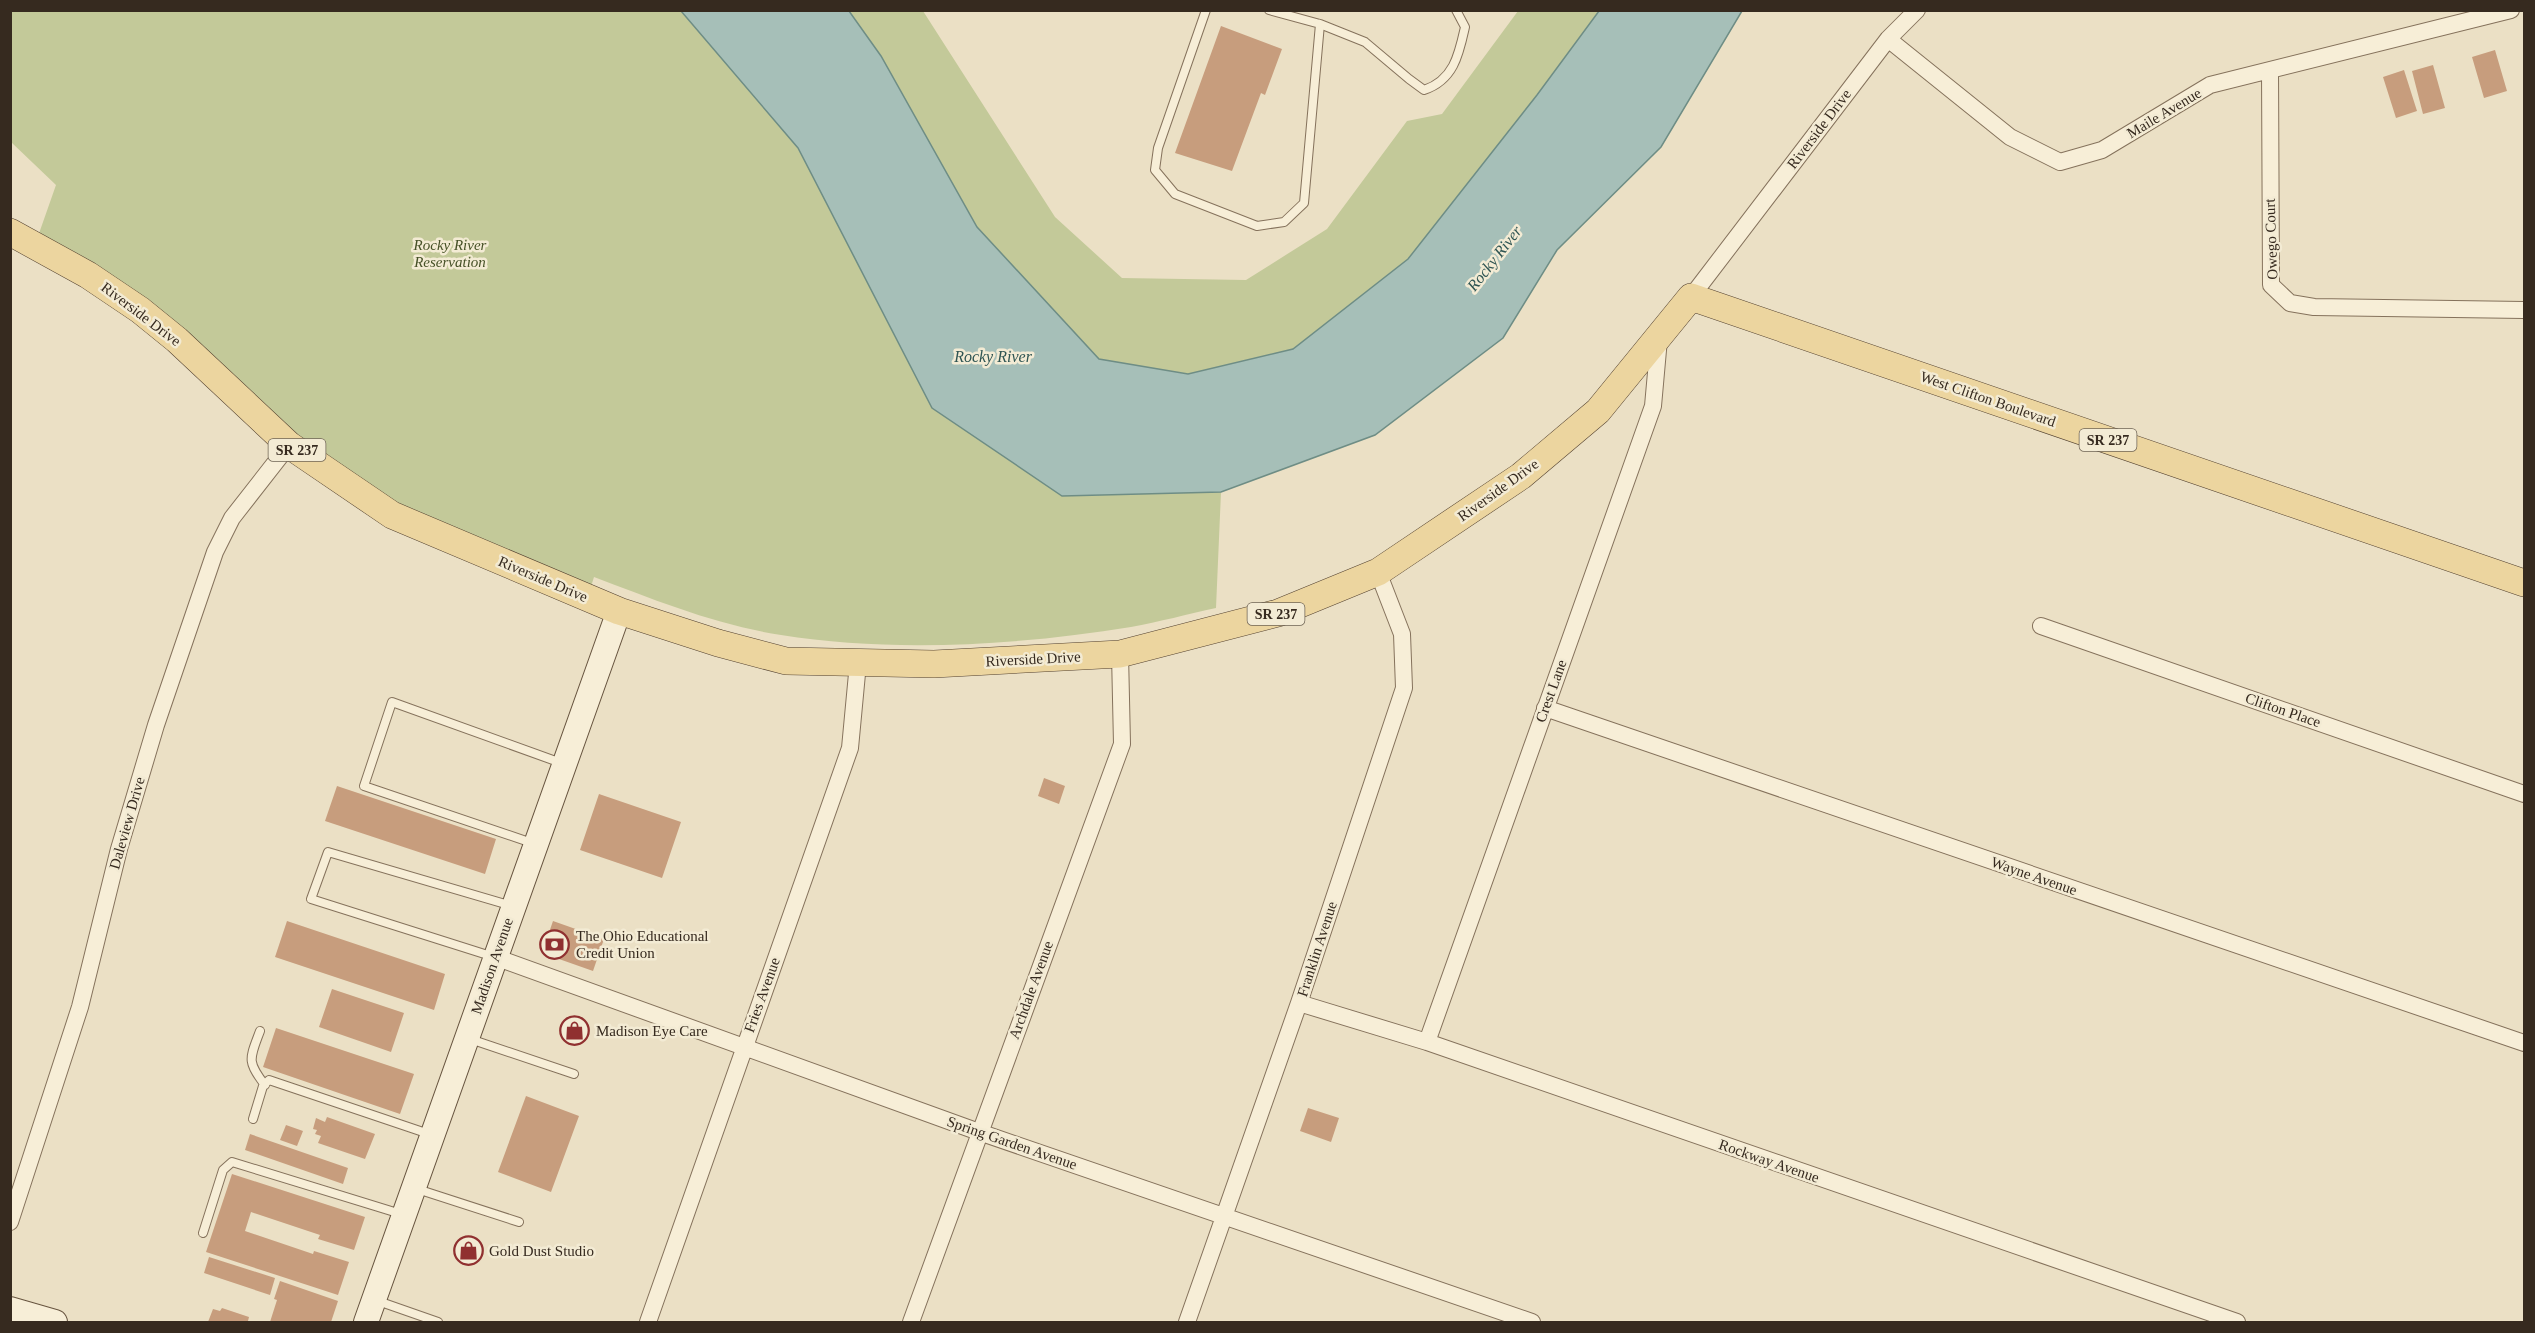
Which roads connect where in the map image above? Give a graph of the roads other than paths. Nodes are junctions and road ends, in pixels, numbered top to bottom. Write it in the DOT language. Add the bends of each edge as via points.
graph roads {
  1 [pos="1206,10"];
  2 [pos="1269,10"];
  3 [pos="1456,10"];
  4 [pos="2511,10"];
  5 [pos="1911,12"];
  6 [pos="1320,24"];
  7 [pos="1888,39"];
  8 [pos="2270,71"];
  9 [pos="10,232"];
  10 [pos="1691,297"];
  11 [pos="2524,310"];
  12 [pos="1660,337"];
  13 [pos="289,445"];
  14 [pos="1378,573"];
  15 [pos="2524,583"];
  16 [pos="619,611"];
  17 [pos="2041,626"];
  18 [pos="1120,654"];
  19 [pos="858,663"];
  20 [pos="1545,708"];
  21 [pos="564,764"];
  22 [pos="2524,794"];
  23 [pos="535,844"];
  24 [pos="513,906"];
  25 [pos="495,957"];
  26 [pos="1299,1003"];
  27 [pos="260,1031"];
  28 [pos="466,1038"];
  29 [pos="1426,1042"];
  30 [pos="2524,1043"];
  31 [pos="743,1048"];
  32 [pos="574,1074"];
  33 [pos="265,1085"];
  34 [pos="253,1119"];
  35 [pos="979,1132"];
  36 [pos="432,1135"];
  37 [pos="414,1188"];
  38 [pos="404,1215"];
  39 [pos="1225,1217"];
  40 [pos="10,1222"];
  41 [pos="519,1222"];
  42 [pos="203,1233"];
  43 [pos="10,1309"];
  44 [pos="370,1311"];
  45 [pos="432,1321"];
  46 [pos="56,1323"];
  47 [pos="648,1323"];
  48 [pos="911,1323"];
  49 [pos="1187,1323"];
  50 [pos="1532,1323"];
  51 [pos="2237,1323"];
  1 -- 6 [label="lane" via="1158,148 1155,170 1175,194 1257,226 1284,222 1304,203"];
  2 -- 6 [label="lane"];
  3 -- 6 [label="lane" via="1465,27 1456,64 1437,86 1424,90 1365,42"];
  4 -- 8 [label="street, Maile Avenue"];
  5 -- 7 [label="street, Riverside Drive"];
  7 -- 8 [label="street, Maile Avenue" via="2010,137 2060,162 2102,150 2210,85"];
  7 -- 10 [label="street, Riverside Drive"];
  8 -- 11 [label="street, Owego Court" via="2271,285 2290,303 2313,307"];
  9 -- 13 [label="main road, Riverside Drive / SR 237" via="140,309"];
  10 -- 12 [label="main road, Riverside Drive / SR 237"];
  10 -- 15 [label="main road, West Clifton Boulevard / SR 237"];
  12 -- 14 [label="main road, Riverside Drive / SR 237" via="1598,411 1521,476"];
  12 -- 20 [label="street, Crest Lane" via="1653,406"];
  13 -- 16 [label="main road, Riverside Drive / SR 237" via="392,515"];
  13 -- 40 [label="street, Daleview Drive" via="232,518 215,552 156,724 80,1007"];
  14 -- 18 [label="main road, Riverside Drive / SR 237" via="1278,613"];
  14 -- 26 [label="street, Franklin Avenue" via="1402,634 1404,688"];
  16 -- 19 [label="main road, Riverside Drive / SR 237" via="786,661"];
  16 -- 21 [label="main road, Madison Avenue"];
  17 -- 22 [label="street, Clifton Place"];
  18 -- 19 [label="main road, Riverside Drive / SR 237" via="934,664"];
  18 -- 35 [label="street, Archdale Avenue" via="1122,744"];
  19 -- 31 [label="street, Fries Avenue" via="850,748"];
  20 -- 29 [label="street, Crest Lane"];
  20 -- 30 [label="street, Wayne Avenue"];
  21 -- 23 [label="main road, Madison Avenue"];
  21 -- 23 [label="lane" via="392,702 364,786"];
  23 -- 24 [label="main road, Madison Avenue"];
  24 -- 25 [label="main road, Madison Avenue"];
  24 -- 25 [label="lane" via="328,852 311,899"];
  25 -- 28 [label="main road, Madison Avenue"];
  25 -- 31 [label="street, Spring Garden Avenue"];
  26 -- 29 [label="street, Rockway Avenue"];
  26 -- 39 [label="street, Franklin Avenue"];
  27 -- 33 [label="lane" via="250,1057 251,1067"];
  28 -- 32 [label="lane"];
  28 -- 36 [label="main road, Madison Avenue"];
  29 -- 51 [label="street, Rockway Avenue"];
  31 -- 35 [label="street, Spring Garden Avenue"];
  31 -- 47 [label="street, Fries Avenue"];
  33 -- 34 [label="lane"];
  33 -- 36 [label="lane" via="269,1080"];
  35 -- 39 [label="street, Spring Garden Avenue"];
  35 -- 48 [label="street, Archdale Avenue"];
  36 -- 37 [label="main road, Madison Avenue"];
  37 -- 38 [label="main road, Madison Avenue"];
  37 -- 41 [label="lane"];
  38 -- 42 [label="lane" via="232,1162 222,1170"];
  38 -- 44 [label="main road, Madison Avenue"];
  39 -- 49 [label="street, Franklin Avenue"];
  39 -- 50 [label="street, Spring Garden Avenue"];
  43 -- 46 [label="main road"];
  44 -- 45 [label="lane"];
}
